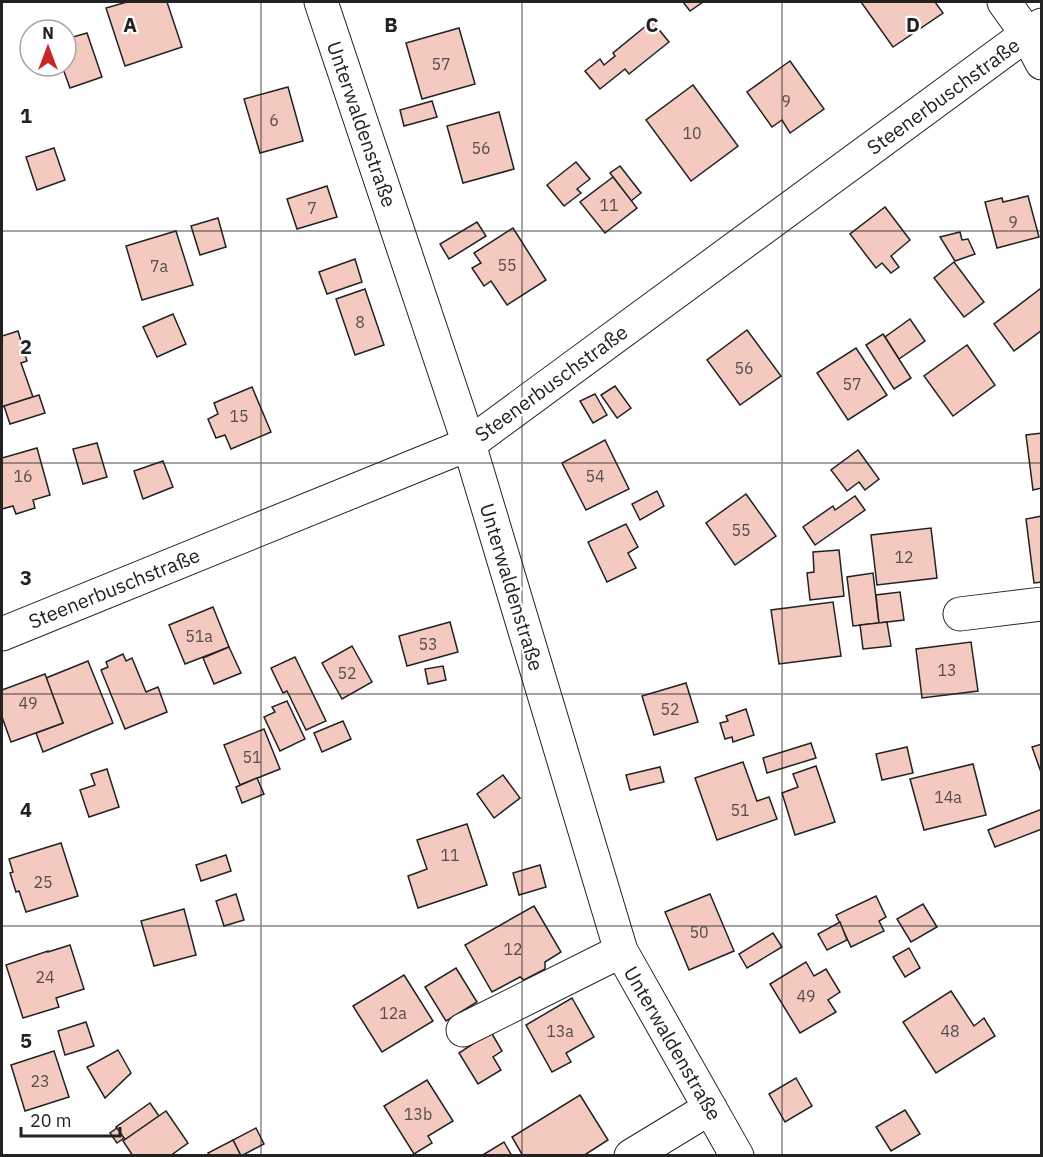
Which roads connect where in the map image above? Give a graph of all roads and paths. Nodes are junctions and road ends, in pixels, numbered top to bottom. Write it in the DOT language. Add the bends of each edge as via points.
graph roads {
  1 [pos="321,2"];
  2 [pos="1004,2"];
  3 [pos="1034,30"];
  4 [pos="1041,63"];
  5 [pos="469,444"];
  6 [pos="1041,604"];
  7 [pos="960,614"];
  8 [pos="2,634"];
  9 [pos="621,951"];
  10 [pos="463,1030"];
  11 [pos="710,1108"];
  12 [pos="632,1155"];
  13 [pos="737,1155"];
  1 -- 5 [label="street, Unterwaldenstraße"];
  2 -- 3 [label="street"];
  3 -- 4 [label="street"];
  3 -- 5 [label="street, Steenerbuschstraße"];
  5 -- 8 [label="street, Steenerbuschstraße"];
  5 -- 9 [label="street, Unterwaldenstraße"];
  6 -- 7 [label="street"];
  9 -- 10 [label="street"];
  9 -- 11 [label="street, Unterwaldenstraße"];
  11 -- 12 [label="street"];
  11 -- 13 [label="street, Unterwaldenstraße"];
}
